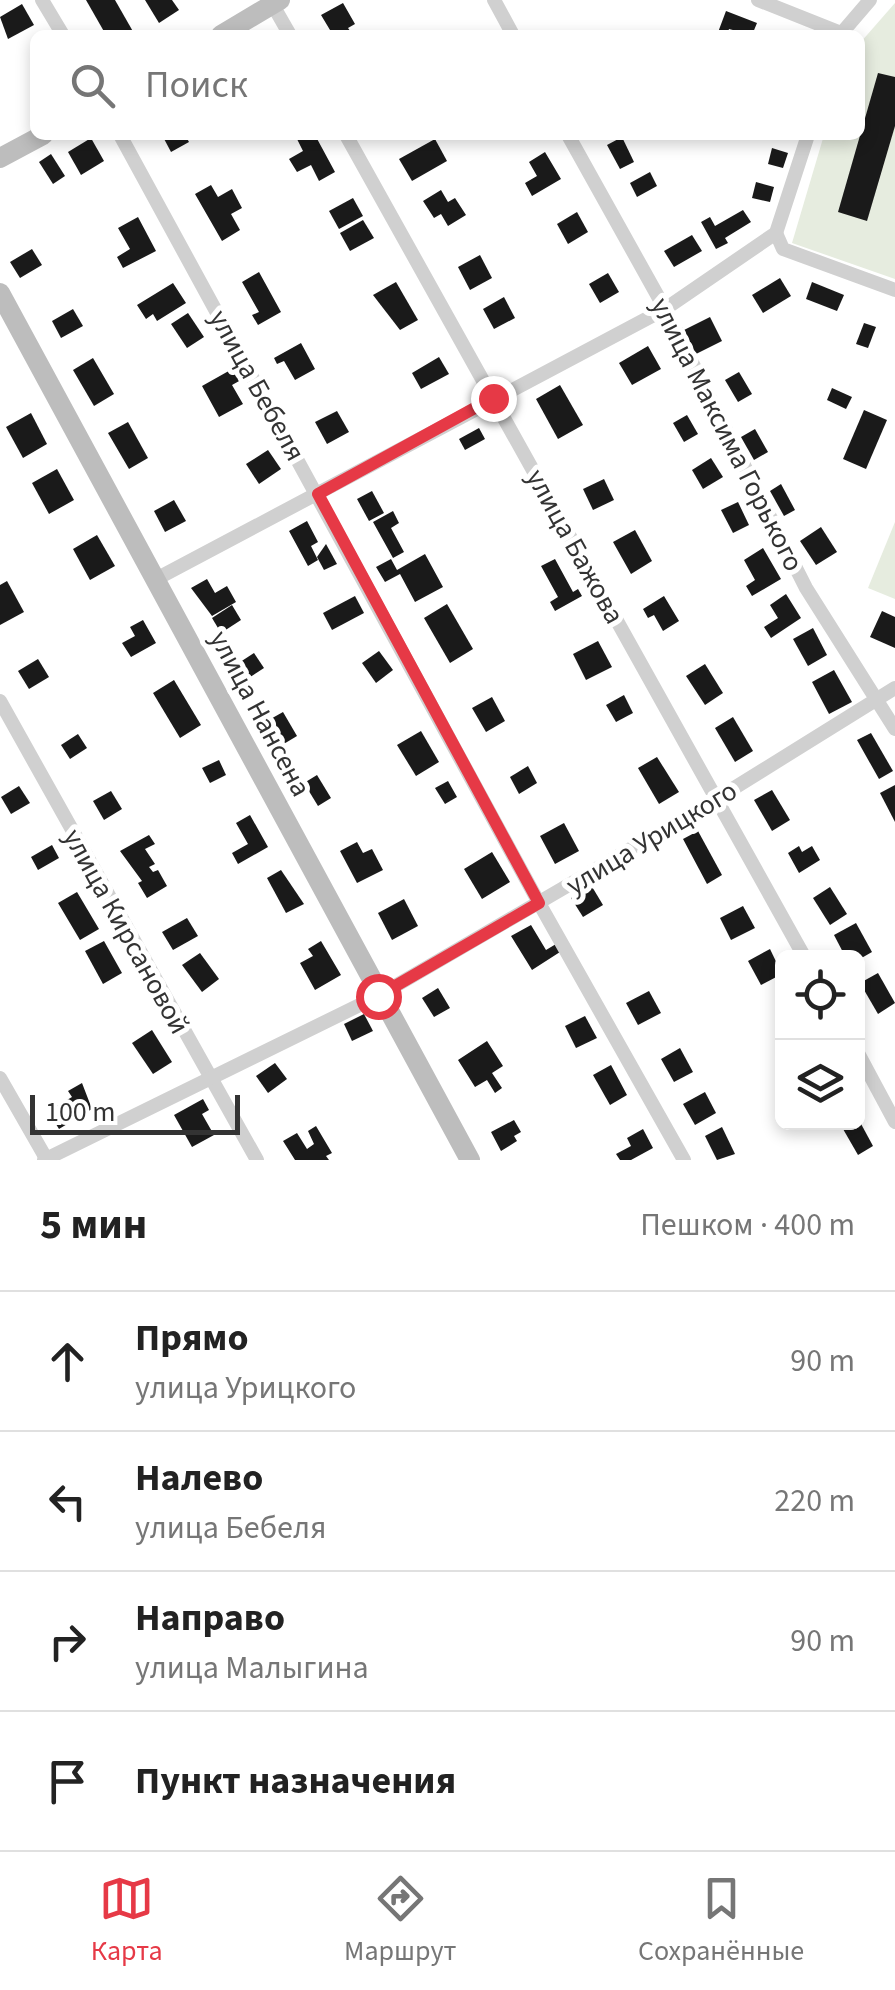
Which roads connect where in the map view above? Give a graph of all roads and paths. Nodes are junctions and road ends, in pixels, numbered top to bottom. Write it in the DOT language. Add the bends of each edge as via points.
graph roads {
  1 [pos="42,0"];
  2 [pos="494,0"];
  3 [pos="758,0"];
  4 [pos="870,0"];
  5 [pos="275,2"];
  6 [pos="60,30"];
  7 [pos="228,30"];
  8 [pos="288,30"];
  9 [pos="510,30"];
  10 [pos="830,30"];
  11 [pos="844,30"];
  12 [pos="34,140"];
  13 [pos="123,140"];
  14 [pos="349,140"];
  15 [pos="571,140"];
  16 [pos="806,140"];
  17 [pos="0,158"];
  18 [pos="776,233"];
  19 [pos="895,290"];
  20 [pos="0,294"];
  21 [pos="665,309"];
  22 [pos="493,398"];
  23 [pos="318,494"];
  24 [pos="158,578"];
  25 [pos="895,688"];
  26 [pos="880,699"];
  27 [pos="0,701"];
  28 [pos="895,729"];
  29 [pos="718,798"];
  30 [pos="539,903"];
  31 [pos="801,950"];
  32 [pos="378,996"];
  33 [pos="865,1066"];
  34 [pos="0,1078"];
  35 [pos="209,1079"];
  36 [pos="895,1122"];
  37 [pos="46,1160"];
  38 [pos="257,1160"];
  39 [pos="470,1160"];
  40 [pos="684,1160"];
  1 -- 6 [label="street"];
  2 -- 9 [label="street"];
  3 -- 10 [label="street"];
  4 -- 11 [label="street"];
  5 -- 7 [label="main road"];
  5 -- 8 [label="street"];
  12 -- 17 [label="main road"];
  13 -- 23 [label="street, улица Бебеля"];
  14 -- 22 [label="street, улица Бажова"];
  15 -- 21 [label="street, улица Максима Горького"];
  16 -- 18 [label="street"];
  18 -- 19 [label="street" via="783,249"];
  18 -- 21 [label="street"];
  20 -- 24 [label="main road, улица Нансена"];
  21 -- 22 [label="street"];
  21 -- 26 [label="street, улица Максима Горького" via="806,588"];
  22 -- 23 [label="street"];
  22 -- 29 [label="street, улица Бажова"];
  23 -- 24 [label="street"];
  23 -- 30 [label="street, улица Бебеля"];
  24 -- 32 [label="main road, улица Нансена"];
  25 -- 26 [label="street, улица Урицкого"];
  26 -- 28 [label="street, улица Максима Горького"];
  26 -- 29 [label="street, улица Урицкого"];
  27 -- 35 [label="street, улица Кирсановой"];
  29 -- 30 [label="street, улица Урицкого"];
  29 -- 31 [label="street, улица Бажова"];
  30 -- 32 [label="street, улица Урицкого"];
  30 -- 40 [label="street, улица Бебеля"];
  32 -- 35 [label="street, улица Урицкого"];
  32 -- 39 [label="main road, улица Нансена"];
  33 -- 36 [label="street"];
  34 -- 37 [label="street"];
  35 -- 37 [label="street, улица Урицкого"];
  35 -- 38 [label="street, улица Кирсановой"];
}
